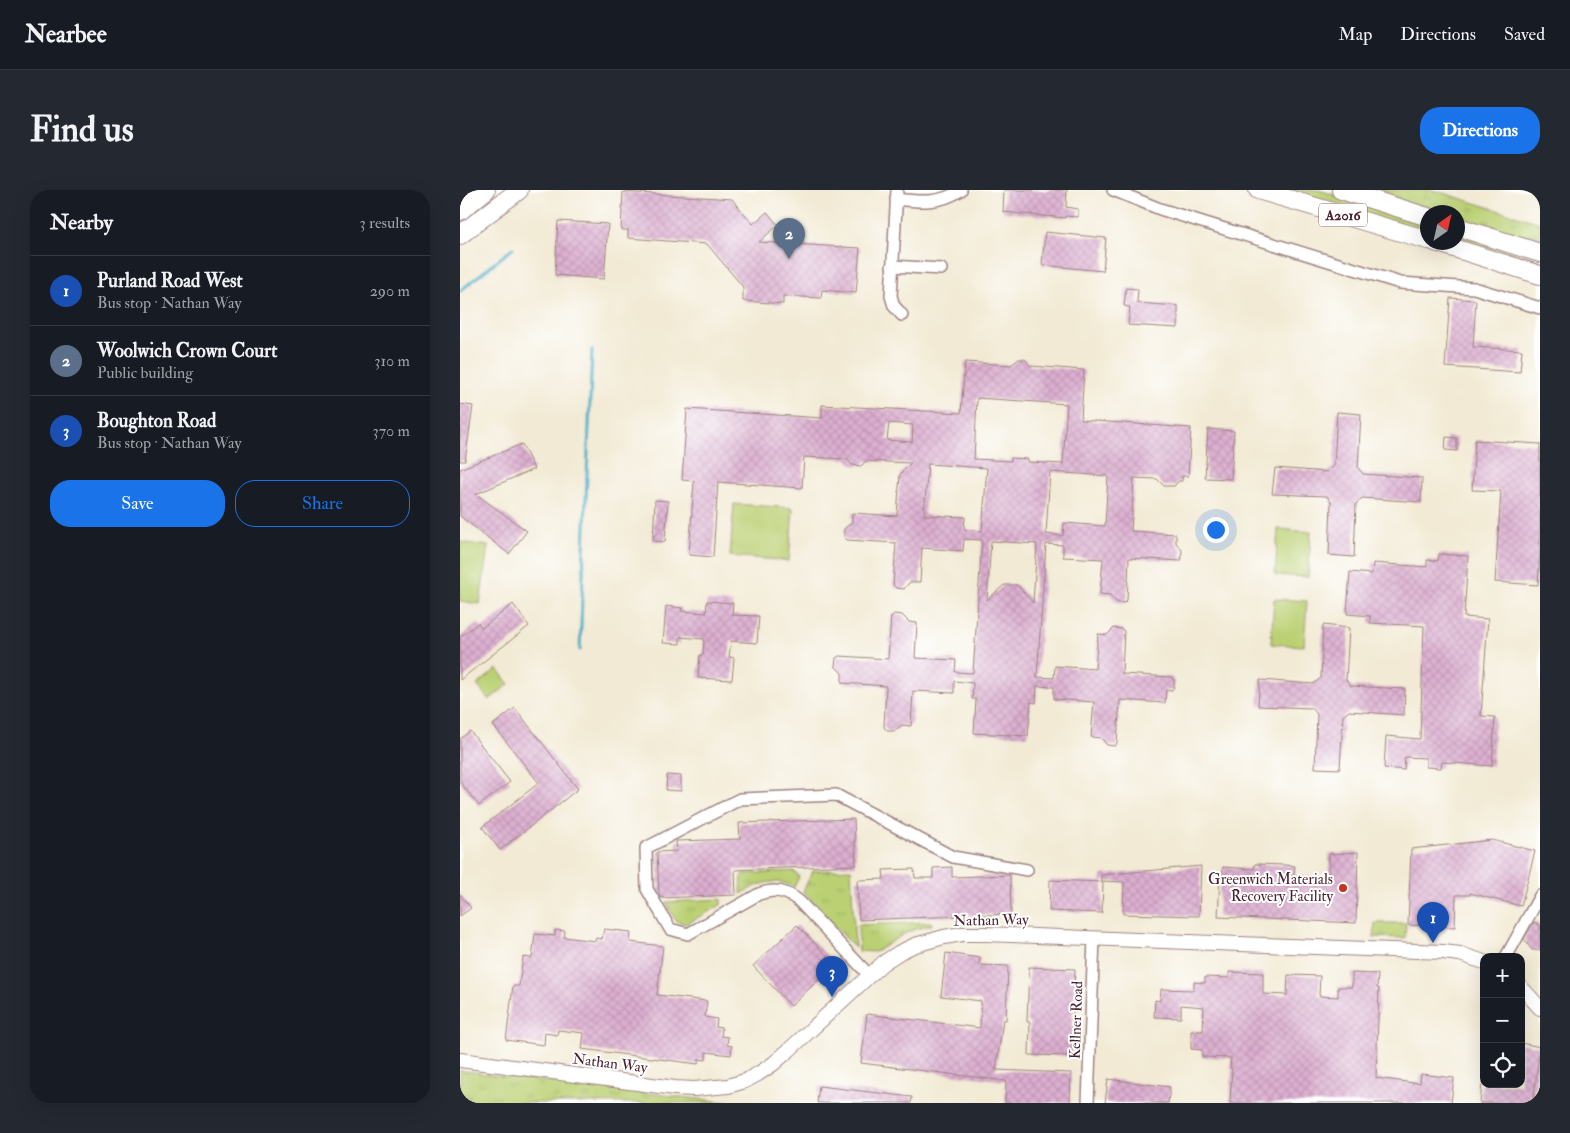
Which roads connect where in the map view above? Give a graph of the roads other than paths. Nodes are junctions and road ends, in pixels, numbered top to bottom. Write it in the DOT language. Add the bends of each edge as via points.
graph roads {
  1 [pos="486,190"];
  2 [pos="519,190"];
  3 [pos="961,190"];
  4 [pos="1113,190"];
  5 [pos="1258,190"];
  6 [pos="1341,190"];
  7 [pos="896,195"];
  8 [pos="460,211"];
  9 [pos="1420,215"];
  10 [pos="1465,229"];
  11 [pos="460,235"];
  12 [pos="1420,238"];
  13 [pos="1461,250"];
  14 [pos="1540,253"];
  15 [pos="892,266"];
  16 [pos="941,269"];
  17 [pos="1540,275"];
  18 [pos="1540,308"];
  19 [pos="902,315"];
  20 [pos="1027,870"];
  21 [pos="1540,896"];
  22 [pos="1094,938"];
  23 [pos="1508,953"];
  24 [pos="1480,961"];
  25 [pos="869,975"];
  26 [pos="1525,991"];
  27 [pos="1540,1008"];
  28 [pos="460,1060"];
  29 [pos="1088,1103"];
  1 -- 8 [label="main road"];
  2 -- 11 [label="main road"];
  3 -- 7 [label="street" via="938,201 924,202"];
  4 -- 18 [label="street" via="1160,209 1400,283 1474,288"];
  5 -- 12 [label="main road, A2016"];
  6 -- 9 [label="main road, A2016"];
  7 -- 15 [label="street"];
  10 -- 14 [label="main road"];
  13 -- 17 [label="main road"];
  15 -- 16 [label="street"];
  15 -- 19 [label="street" via="891,296"];
  20 -- 25 [label="street" via="952,857 836,795 740,799 646,848 647,889 670,929 688,934 759,894 780,890 800,901"];
  21 -- 23 [label="street"];
  22 -- 24 [label="street, Nathan Way" via="1443,952"];
  22 -- 25 [label="street, Nathan Way" via="962,934 915,945"];
  22 -- 29 [label="street, Kellner Road"];
  25 -- 28 [label="street, Nathan Way" via="774,1064 745,1081 728,1086 675,1088"];
  26 -- 27 [label="street"];
}
